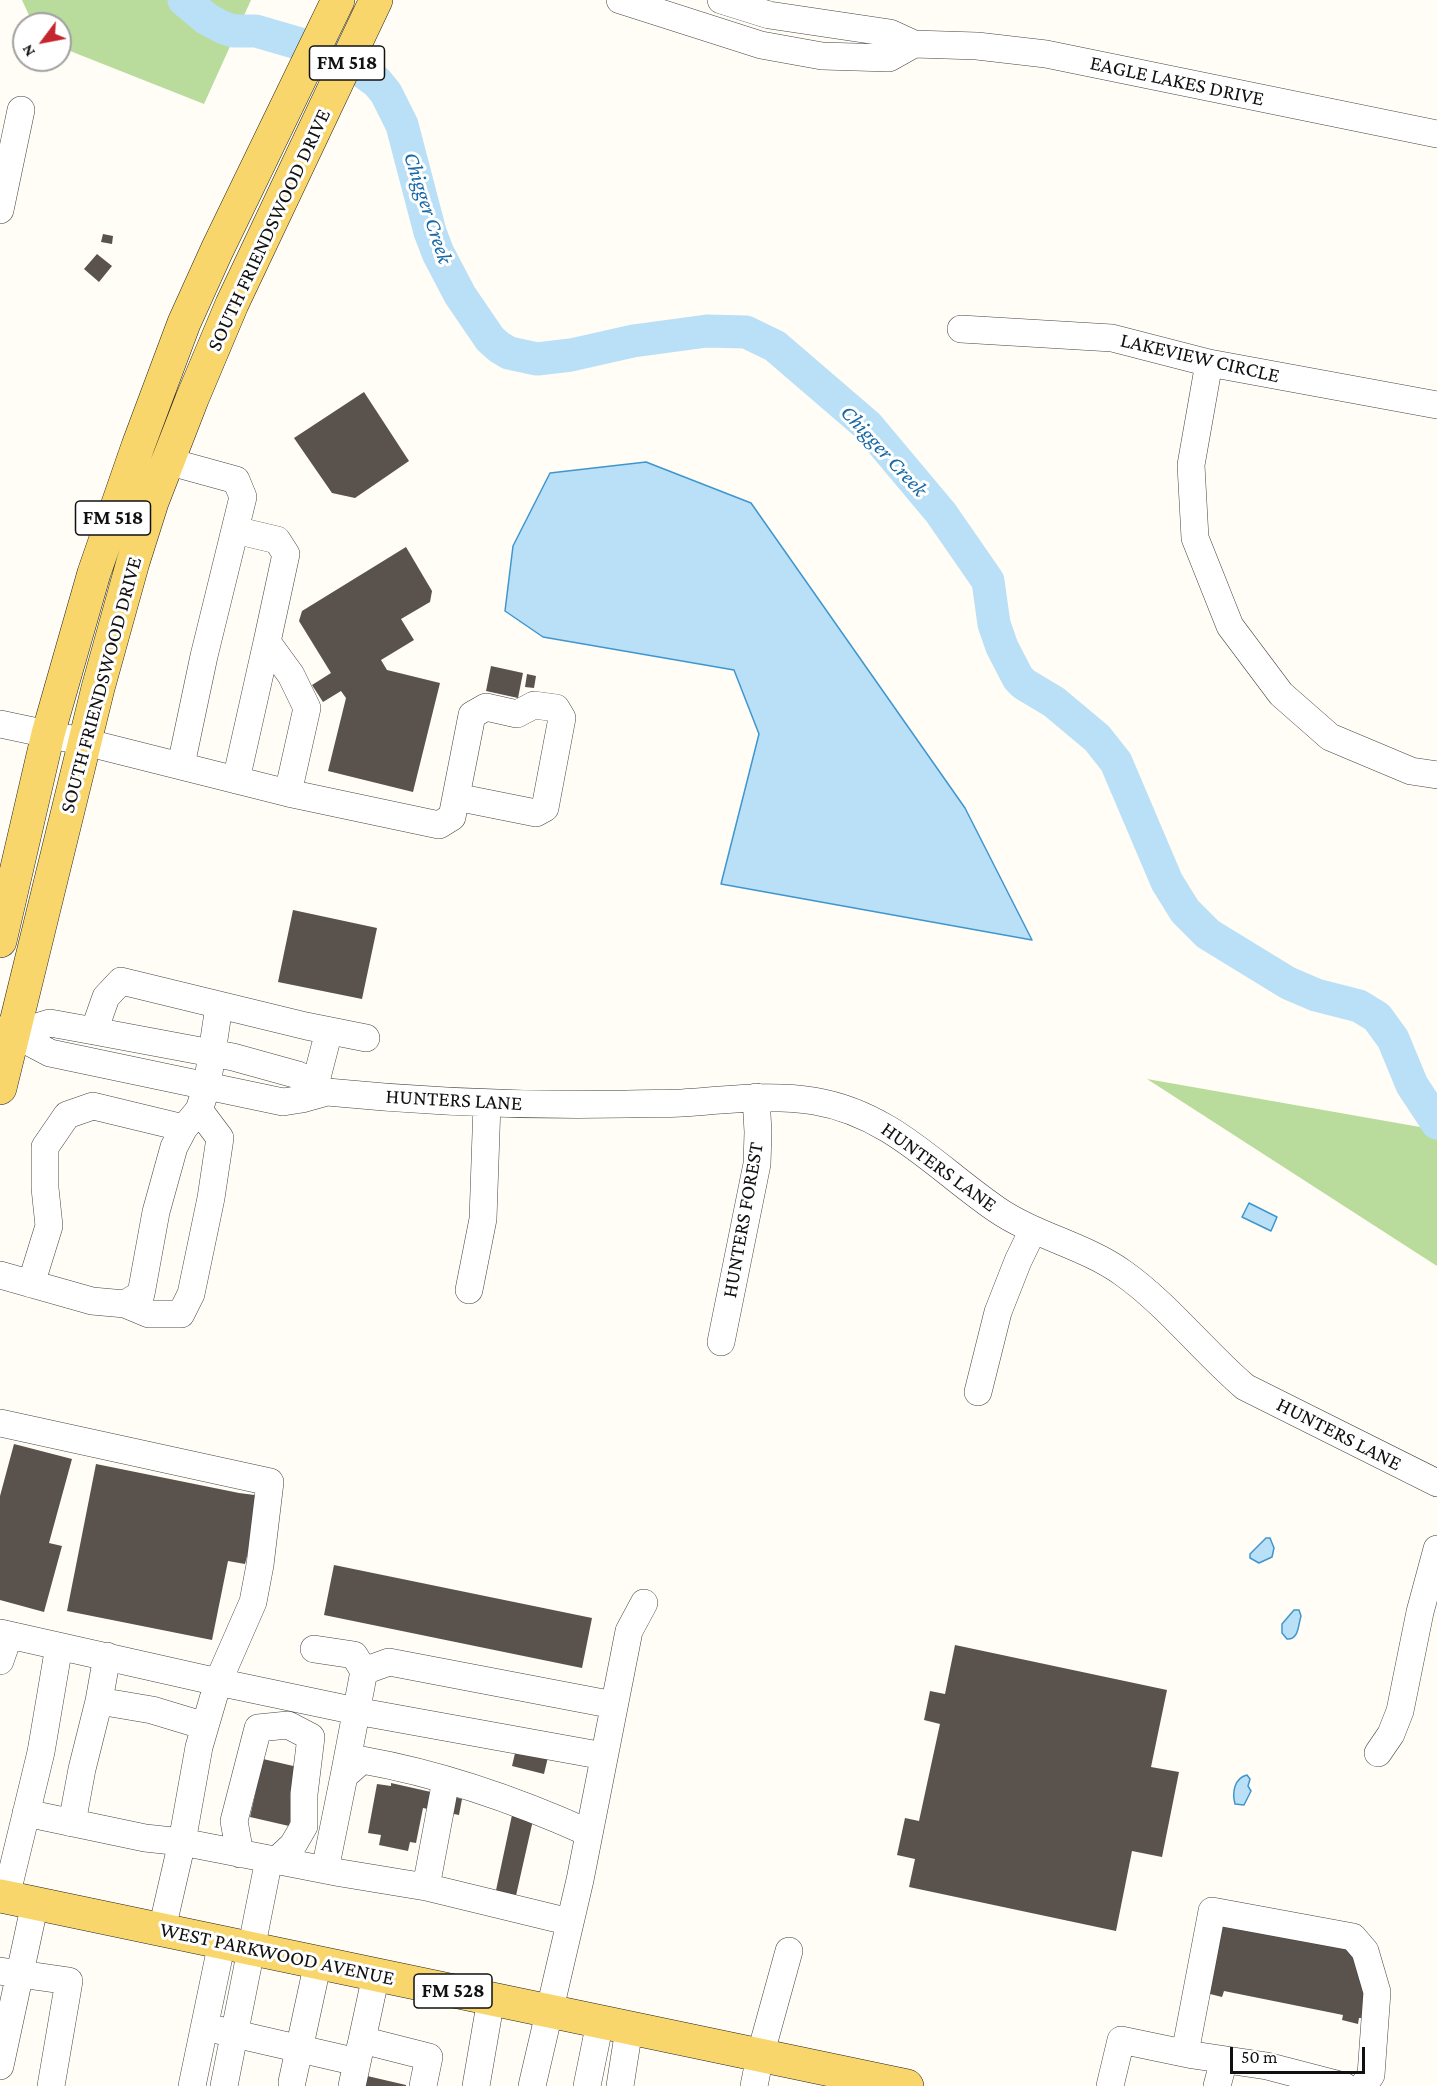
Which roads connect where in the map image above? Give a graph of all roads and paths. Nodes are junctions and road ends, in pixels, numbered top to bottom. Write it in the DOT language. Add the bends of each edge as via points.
graph roads {
  1 [pos="338,0"];
  2 [pos="376,0"];
  3 [pos="620,0"];
  4 [pos="721,0"];
  5 [pos="914,44"];
  6 [pos="21,110"];
  7 [pos="1437,134"];
  8 [pos="0,210"];
  9 [pos="961,329"];
  10 [pos="1209,363"];
  11 [pos="1437,405"];
  12 [pos="167,461"];
  13 [pos="235,530"];
  14 [pos="267,642"];
  15 [pos="0,724"];
  16 [pos="48,734"];
  17 [pos="85,742"];
  18 [pos="181,765"];
  19 [pos="1437,775"];
  20 [pos="236,780"];
  21 [pos="288,793"];
  22 [pos="456,797"];
  23 [pos="0,941"];
  24 [pos="219,1006"];
  25 [pos="94,1031"];
  26 [pos="329,1031"];
  27 [pos="7,1032"];
  28 [pos="366,1038"];
  29 [pos="211,1053"];
  30 [pos="0,1088"];
  31 [pos="321,1088"];
  32 [pos="756,1097"];
  33 [pos="486,1104"];
  34 [pos="197,1108"];
  35 [pos="1033,1230"];
  36 [pos="0,1275"];
  37 [pos="30,1284"];
  38 [pos="469,1290"];
  39 [pos="125,1304"];
  40 [pos="721,1342"];
  41 [pos="978,1392"];
  42 [pos="0,1423"];
  43 [pos="1437,1483"];
  44 [pos="1437,1549"];
  45 [pos="644,1603"];
  46 [pos="4,1634"];
  47 [pos="59,1646"];
  48 [pos="314,1649"];
  49 [pos="107,1656"];
  50 [pos="0,1661"];
  51 [pos="364,1671"];
  52 [pos="218,1682"];
  53 [pos="99,1701"];
  54 [pos="614,1704"];
  55 [pos="356,1711"];
  56 [pos="205,1726"];
  57 [pos="1378,1753"];
  58 [pos="604,1756"];
  59 [pos="344,1776"];
  60 [pos="446,1780"];
  61 [pos="26,1813"];
  62 [pos="72,1823"];
  63 [pos="589,1833"];
  64 [pos="182,1842"];
  65 [pos="240,1854"];
  66 [pos="273,1859"];
  67 [pos="325,1870"];
  68 [pos="426,1887"];
  69 [pos="14,1899"];
  70 [pos="570,1922"];
  71 [pos="162,1929"];
  72 [pos="236,1945"];
  73 [pos="789,1952"];
  74 [pos="318,1962"];
  75 [pos="10,1972"];
  76 [pos="376,1975"];
  77 [pos="491,1999"];
  78 [pos="549,2012"];
  79 [pos="615,2026"];
  80 [pos="205,2027"];
  81 [pos="234,2034"];
  82 [pos="298,2049"];
  83 [pos="1185,2054"];
  84 [pos="1224,2060"];
  85 [pos="357,2063"];
  86 [pos="0,2066"];
  87 [pos="757,2071"];
  88 [pos="825,2078"];
  89 [pos="292,2082"];
  90 [pos="894,2085"];
  91 [pos="51,2086"];
  92 [pos="192,2086"];
  93 [pos="224,2086"];
  94 [pos="423,2086"];
  95 [pos="476,2086"];
  96 [pos="532,2086"];
  97 [pos="587,2086"];
  98 [pos="620,2086"];
  99 [pos="1110,2086"];
  100 [pos="1217,2086"];
  101 [pos="1344,2086"];
  102 [pos="1364,2086"];
  1 -- 16 [label="main road, SOUTH FRIENDSWOOD DRIVE / FM 518" via="184,323 94,573"];
  2 -- 12 [label="main road, SOUTH FRIENDSWOOD DRIVE / FM 518" via="232,304"];
  3 -- 5 [label="street, EAGLE LAKES DRIVE" via="761,45 822,56 889,58"];
  4 -- 5 [label="street, EAGLE LAKES DRIVE" via="769,15 890,33"];
  5 -- 7 [label="street, EAGLE LAKES DRIVE" via="1046,54"];
  6 -- 8 [label="street"];
  9 -- 10 [label="street, LAKEVIEW CIRCLE" via="1112,338"];
  10 -- 11 [label="street, LAKEVIEW CIRCLE"];
  10 -- 19 [label="street" via="1191,465 1195,538 1230,626 1281,694 1330,737 1410,771"];
  12 -- 13 [label="street" via="236,480 243,496"];
  12 -- 17 [label="main road, SOUTH FRIENDSWOOD DRIVE / FM 518" via="133,562"];
  13 -- 14 [label="street" via="277,540 286,554"];
  13 -- 18 [label="street"];
  14 -- 20 [label="street"];
  14 -- 21 [label="street" via="291,675 307,708"];
  15 -- 16 [label="street"];
  16 -- 17 [label="street"];
  16 -- 23 [label="main road, SOUTH FRIENDSWOOD DRIVE / FM 518"];
  17 -- 18 [label="street"];
  17 -- 27 [label="main road, SOUTH FRIENDSWOOD DRIVE / FM 518"];
  18 -- 20 [label="street"];
  20 -- 21 [label="street"];
  21 -- 22 [label="street" via="439,825 452,817"];
  22 -- 22 [label="street" via="472,715 486,707 517,714 534,705 556,708 562,718 545,808 536,813"];
  24 -- 25 [label="street" via="121,981 106,997"];
  24 -- 26 [label="street"];
  24 -- 29 [label="street"];
  25 -- 27 [label="street, HUNTERS LANE" via="50,1023"];
  25 -- 29 [label="street, HUNTERS LANE"];
  26 -- 28 [label="street"];
  26 -- 31 [label="street"];
  27 -- 30 [label="main road, SOUTH FRIENDSWOOD DRIVE / FM 518"];
  27 -- 34 [label="street, HUNTERS LANE" via="50,1053"];
  29 -- 31 [label="street, HUNTERS LANE" via="298,1075"];
  29 -- 34 [label="street"];
  31 -- 33 [label="street, HUNTERS LANE"];
  31 -- 34 [label="street, HUNTERS LANE" via="302,1099"];
  32 -- 33 [label="street, HUNTERS LANE" via="670,1103"];
  32 -- 35 [label="street, HUNTERS LANE" via="816,1102 874,1121 905,1138 998,1210"];
  32 -- 40 [label="street, HUNTERS FOREST" via="757,1164"];
  33 -- 38 [label="street" via="483,1219"];
  34 -- 37 [label="street" via="93,1106 67,1115 45,1147 49,1226"];
  34 -- 39 [label="street" via="174,1147 156,1212 141,1293"];
  34 -- 39 [label="street" via="220,1138 190,1294 181,1314 149,1314"];
  35 -- 41 [label="street" via="998,1312"];
  35 -- 43 [label="street, HUNTERS LANE" via="1122,1272 1245,1387"];
  36 -- 37 [label="street"];
  37 -- 39 [label="street" via="92,1301"];
  42 -- 52 [label="street" via="270,1482 253,1602"];
  44 -- 57 [label="street" via="1400,1711"];
  45 -- 54 [label="street" via="629,1631"];
  46 -- 47 [label="street"];
  46 -- 50 [label="street"];
  47 -- 49 [label="street"];
  47 -- 61 [label="street"];
  48 -- 51 [label="street" via="354,1655"];
  49 -- 52 [label="street"];
  49 -- 53 [label="street"];
  51 -- 54 [label="street" via="389,1662"];
  51 -- 55 [label="street"];
  52 -- 55 [label="street"];
  52 -- 56 [label="street"];
  53 -- 56 [label="street" via="152,1710"];
  53 -- 62 [label="street"];
  54 -- 58 [label="street"];
  55 -- 58 [label="street"];
  55 -- 59 [label="street"];
  56 -- 64 [label="street"];
  58 -- 63 [label="street"];
  59 -- 60 [label="street" via="362,1760"];
  59 -- 67 [label="street"];
  60 -- 63 [label="street" via="488,1791"];
  60 -- 68 [label="street"];
  61 -- 62 [label="street"];
  61 -- 69 [label="street"];
  62 -- 64 [label="street"];
  63 -- 70 [label="street"];
  64 -- 65 [label="street"];
  64 -- 71 [label="street"];
  65 -- 66 [label="street"];
  65 -- 66 [label="street" via="234,1821 258,1728 288,1725 311,1737 304,1826 293,1845"];
  66 -- 67 [label="street"];
  66 -- 72 [label="street"];
  67 -- 68 [label="street"];
  68 -- 70 [label="street"];
  69 -- 71 [label="main road, WEST PARKWOOD AVENUE / FM 528"];
  69 -- 75 [label="street"];
  70 -- 78 [label="street"];
  71 -- 72 [label="main road, WEST PARKWOOD AVENUE / FM 528"];
  72 -- 74 [label="main road, WEST PARKWOOD AVENUE / FM 528"];
  72 -- 80 [label="street"];
  72 -- 81 [label="street"];
  73 -- 87 [label="street"];
  74 -- 76 [label="main road, WEST PARKWOOD AVENUE / FM 528"];
  74 -- 82 [label="street"];
  75 -- 86 [label="street"];
  75 -- 91 [label="street" via="69,1981"];
  76 -- 77 [label="main road, WEST PARKWOOD AVENUE / FM 528"];
  76 -- 85 [label="street"];
  77 -- 78 [label="main road, WEST PARKWOOD AVENUE / FM 528"];
  77 -- 95 [label="street"];
  78 -- 79 [label="main road, WEST PARKWOOD AVENUE / FM 528"];
  78 -- 96 [label="street"];
  79 -- 87 [label="main road, WEST PARKWOOD AVENUE / FM 528"];
  79 -- 97 [label="street"];
  79 -- 98 [label="street"];
  80 -- 81 [label="street"];
  80 -- 92 [label="street"];
  81 -- 82 [label="street"];
  81 -- 93 [label="street"];
  82 -- 85 [label="street"];
  82 -- 89 [label="street"];
  83 -- 84 [label="street"];
  83 -- 99 [label="street" via="1121,2040"];
  83 -- 102 [label="street" via="1212,1911 1353,1937 1365,1952 1377,1992 1371,2075"];
  84 -- 100 [label="street"];
  84 -- 101 [label="street" via="1268,2066"];
  85 -- 94 [label="street" via="429,2057"];
  87 -- 88 [label="main road, WEST PARKWOOD AVENUE / FM 528"];
  88 -- 90 [label="main road, WEST PARKWOOD AVENUE / FM 528"];
}
